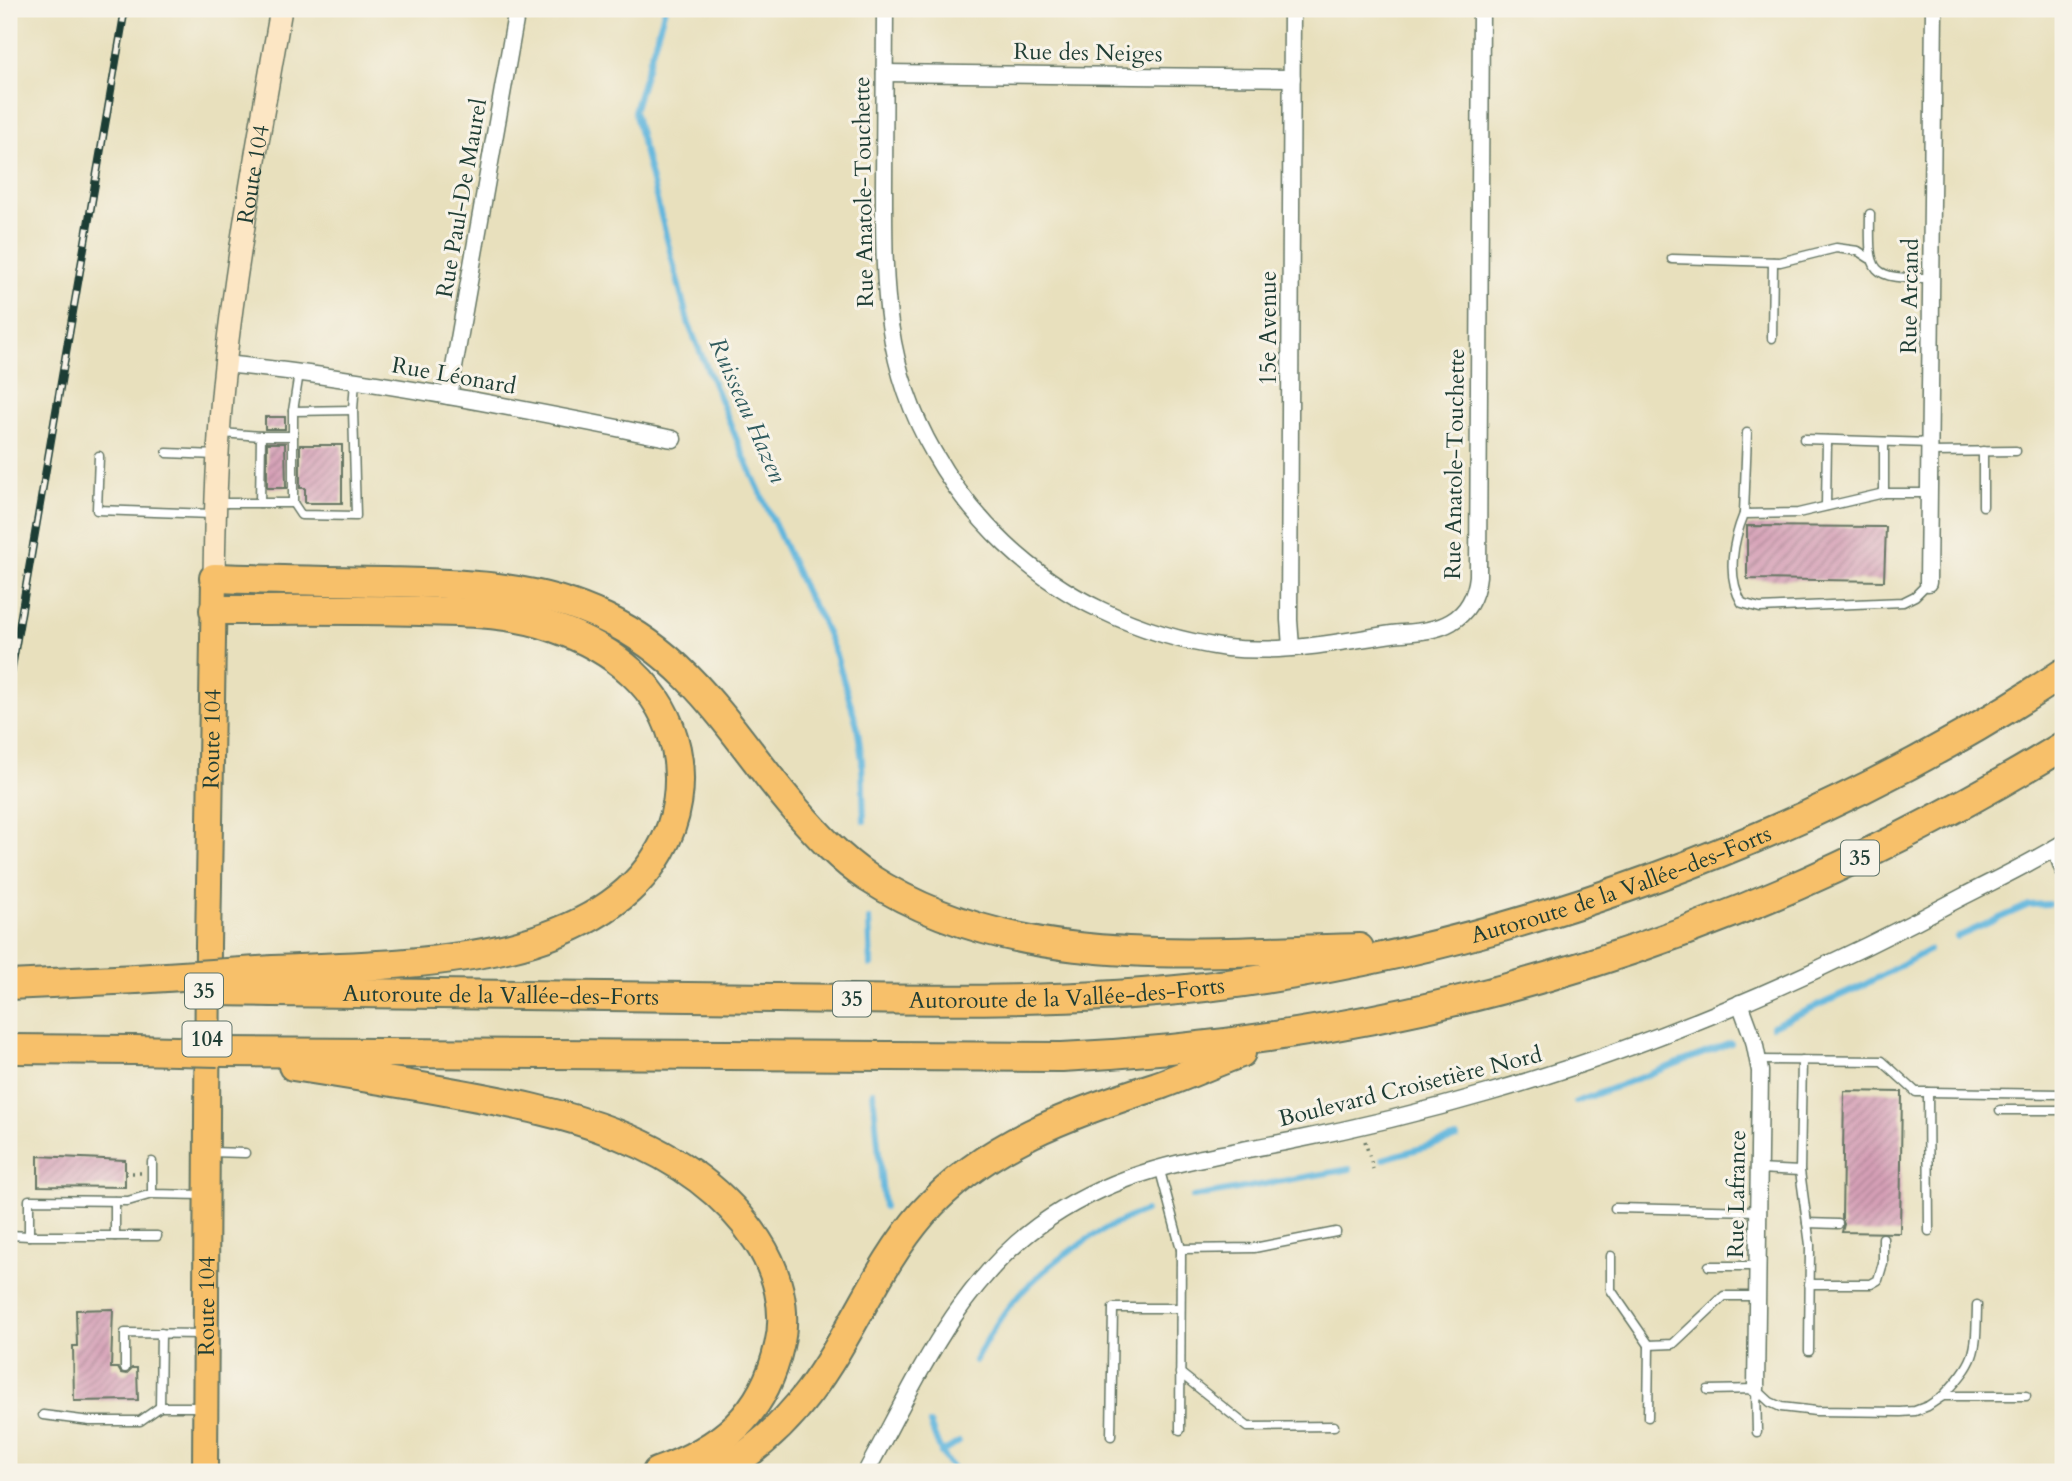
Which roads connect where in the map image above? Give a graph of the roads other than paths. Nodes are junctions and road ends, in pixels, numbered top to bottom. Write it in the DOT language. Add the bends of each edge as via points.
graph roads {
  1 [pos="281,9"];
  2 [pos="517,9"];
  3 [pos="885,9"];
  4 [pos="1292,9"];
  5 [pos="1481,9"];
  6 [pos="1934,9"];
  7 [pos="885,73"];
  8 [pos="1292,78"];
  9 [pos="1870,214"];
  10 [pos="1870,257"];
  11 [pos="1672,259"];
  12 [pos="1773,262"];
  13 [pos="1932,278"];
  14 [pos="1772,338"];
  15 [pos="225,363"];
  16 [pos="299,373"];
  17 [pos="355,380"];
  18 [pos="449,396"];
  19 [pos="353,410"];
  20 [pos="293,411"];
  21 [pos="219,433"];
  22 [pos="1747,433"];
  23 [pos="261,436"];
  24 [pos="293,436"];
  25 [pos="673,439"];
  26 [pos="1804,439"];
  27 [pos="1827,440"];
  28 [pos="1884,442"];
  29 [pos="1930,447"];
  30 [pos="1983,451"];
  31 [pos="2016,451"];
  32 [pos="167,453"];
  33 [pos="99,456"];
  34 [pos="218,456"];
  35 [pos="1884,493"];
  36 [pos="1929,493"];
  37 [pos="260,503"];
  38 [pos="293,503"];
  39 [pos="1826,506"];
  40 [pos="1983,506"];
  41 [pos="216,508"];
  42 [pos="1744,513"];
  43 [pos="214,578"];
  44 [pos="1928,583"];
  45 [pos="214,610"];
  46 [pos="1290,647"];
  47 [pos="2063,673"];
  48 [pos="2063,746"];
  49 [pos="2059,846"];
  50 [pos="2063,869"];
  51 [pos="1428,946"];
  52 [pos="273,981"];
  53 [pos="13,987"];
  54 [pos="1740,1003"];
  55 [pos="1284,1035"];
  56 [pos="10,1049"];
  57 [pos="273,1057"];
  58 [pos="1759,1060"];
  59 [pos="1802,1060"];
  60 [pos="1928,1092"];
  61 [pos="2063,1094"];
  62 [pos="2000,1110"];
  63 [pos="2063,1110"];
  64 [pos="206,1152"];
  65 [pos="245,1153"];
  66 [pos="152,1161"];
  67 [pos="1159,1167"];
  68 [pos="1759,1170"];
  69 [pos="1800,1171"];
  70 [pos="152,1195"];
  71 [pos="206,1195"];
  72 [pos="115,1201"];
  73 [pos="1615,1208"];
  74 [pos="1759,1211"];
  75 [pos="1807,1223"];
  76 [pos="1838,1224"];
  77 [pos="1929,1231"];
  78 [pos="1336,1232"];
  79 [pos="9,1235"];
  80 [pos="29,1236"];
  81 [pos="115,1236"];
  82 [pos="157,1236"];
  83 [pos="1883,1238"];
  84 [pos="1181,1249"];
  85 [pos="1611,1256"];
  86 [pos="1709,1266"];
  87 [pos="1758,1266"];
  88 [pos="1810,1284"];
  89 [pos="1757,1296"];
  90 [pos="1977,1305"];
  91 [pos="1180,1308"];
  92 [pos="161,1333"];
  93 [pos="205,1334"];
  94 [pos="1649,1345"];
  95 [pos="1809,1351"];
  96 [pos="125,1368"];
  97 [pos="1180,1373"];
  98 [pos="1756,1389"];
  99 [pos="1708,1390"];
  100 [pos="1943,1396"];
  101 [pos="2026,1396"];
  102 [pos="160,1407"];
  103 [pos="205,1407"];
  104 [pos="43,1415"];
  105 [pos="1648,1417"];
  106 [pos="1334,1426"];
  107 [pos="1180,1430"];
  108 [pos="1757,1432"];
  109 [pos="1111,1436"];
  110 [pos="205,1472"];
  111 [pos="657,1472"];
  112 [pos="719,1472"];
  113 [pos="866,1472"];
  1 -- 15 [label="main road, Route 104"];
  2 -- 18 [label="street, Rue Paul-De Maurel"];
  3 -- 7 [label="street, Rue Anatole-Touchette"];
  4 -- 8 [label="street, 15e Avenue"];
  5 -- 46 [label="street, Rue Anatole-Touchette" via="1475,591 1459,616 1440,627"];
  6 -- 13 [label="street, Rue Arcand"];
  7 -- 8 [label="street, Rue des Neiges"];
  7 -- 46 [label="street, Rue Anatole-Touchette" via="887,317 918,421 954,484 1008,547 1049,580 1102,611 1202,644 1244,649"];
  8 -- 46 [label="street, 15e Avenue"];
  9 -- 10 [label="lane"];
  10 -- 12 [label="lane" via="1836,248"];
  10 -- 13 [label="lane" via="1891,277"];
  11 -- 12 [label="lane"];
  12 -- 14 [label="lane"];
  13 -- 29 [label="street, Rue Arcand"];
  15 -- 16 [label="street, Rue Léonard"];
  15 -- 21 [label="main road, Route 104"];
  16 -- 17 [label="street, Rue Léonard"];
  16 -- 20 [label="lane"];
  17 -- 18 [label="street, Rue Léonard"];
  17 -- 19 [label="lane"];
  18 -- 25 [label="street, Rue Léonard"];
  19 -- 20 [label="lane"];
  19 -- 38 [label="lane" via="356,516 301,515"];
  20 -- 24 [label="lane"];
  21 -- 23 [label="lane"];
  21 -- 34 [label="main road, Route 104"];
  22 -- 42 [label="lane"];
  23 -- 24 [label="lane"];
  23 -- 37 [label="lane"];
  24 -- 38 [label="lane"];
  26 -- 27 [label="lane"];
  27 -- 28 [label="lane"];
  27 -- 39 [label="lane"];
  28 -- 29 [label="lane"];
  28 -- 35 [label="lane"];
  29 -- 30 [label="lane"];
  29 -- 36 [label="street, Rue Arcand"];
  30 -- 31 [label="lane"];
  30 -- 40 [label="lane"];
  32 -- 34 [label="lane"];
  33 -- 41 [label="lane" via="97,510"];
  34 -- 41 [label="main road, Route 104"];
  35 -- 36 [label="lane"];
  35 -- 39 [label="lane"];
  36 -- 44 [label="street, Rue Arcand"];
  37 -- 38 [label="lane"];
  37 -- 41 [label="lane"];
  39 -- 42 [label="lane" via="1798,513"];
  41 -- 43 [label="main road, Route 104"];
  42 -- 44 [label="lane" via="1735,542 1733,580 1742,603 1750,607 1903,602"];
  43 -- 45 [label="main road, Route 104 / 104"];
  43 -- 51 [label="highway" via="485,585 546,596 606,618 657,650 689,678 801,816 845,860 910,901 973,925 1051,944 1124,952"];
  45 -- 52 [label="highway" via="449,612 500,615 552,626 599,647 633,672 661,709 676,752 677,804 662,848 636,884 589,919 523,943 459,957"];
  45 -- 64 [label="main road, Route 104 / 104"];
  47 -- 51 [label="highway, Autoroute de la Vallée-des-Forts / 35" via="1934,751 1757,837 1585,900"];
  48 -- 55 [label="highway, 35" via="1874,852 1674,936 1492,993"];
  49 -- 50 [label="street"];
  49 -- 54 [label="street, Boulevard Croisetière Nord" via="1917,921"];
  51 -- 52 [label="highway, Autoroute de la Vallée-des-Forts / 35" via="1223,984 1039,999"];
  52 -- 53 [label="highway, Autoroute de la Vallée-des-Forts / 35, bridge"];
  54 -- 58 [label="street, Rue Lafrance"];
  54 -- 67 [label="street, Boulevard Croisetière Nord" via="1629,1047 1452,1103"];
  55 -- 57 [label="highway, 35" via="1184,1049 1052,1057"];
  55 -- 112 [label="highway" via="1045,1126 957,1181 898,1244 809,1392 765,1439"];
  56 -- 57 [label="highway, 35, bridge"];
  57 -- 111 [label="highway" via="564,1115 671,1159 724,1200 754,1236 774,1275 782,1314 778,1353 762,1393 737,1427 700,1454"];
  58 -- 59 [label="lane"];
  58 -- 68 [label="street, Rue Lafrance"];
  59 -- 60 [label="lane" via="1882,1061 1916,1092"];
  59 -- 69 [label="lane"];
  60 -- 61 [label="lane"];
  60 -- 77 [label="lane"];
  62 -- 63 [label="lane"];
  64 -- 65 [label="lane"];
  64 -- 71 [label="main road, Route 104 / 104"];
  66 -- 70 [label="lane"];
  67 -- 84 [label="lane"];
  67 -- 113 [label="street, Boulevard Croisetière Nord" via="1076,1202 1026,1236 994,1265 942,1334"];
  68 -- 69 [label="lane"];
  68 -- 74 [label="street, Rue Lafrance"];
  69 -- 75 [label="lane"];
  70 -- 71 [label="lane"];
  70 -- 72 [label="lane"];
  71 -- 93 [label="main road, Route 104 / 104"];
  72 -- 80 [label="lane" via="29,1200"];
  72 -- 81 [label="lane"];
  73 -- 74 [label="lane"];
  74 -- 87 [label="street, Rue Lafrance"];
  75 -- 76 [label="lane"];
  75 -- 88 [label="lane"];
  78 -- 84 [label="lane" via="1254,1248"];
  79 -- 80 [label="lane"];
  80 -- 81 [label="lane"];
  81 -- 82 [label="lane"];
  83 -- 88 [label="lane" via="1878,1280 1871,1284"];
  84 -- 91 [label="lane"];
  85 -- 94 [label="lane" via="1611,1290"];
  86 -- 87 [label="lane"];
  87 -- 89 [label="street, Rue Lafrance"];
  88 -- 95 [label="lane"];
  89 -- 94 [label="lane" via="1724,1296 1673,1344"];
  89 -- 98 [label="street, Rue Lafrance"];
  90 -- 100 [label="lane" via="1971,1360"];
  91 -- 97 [label="lane"];
  91 -- 109 [label="lane" via="1113,1308"];
  92 -- 93 [label="lane"];
  92 -- 96 [label="lane" via="125,1333"];
  92 -- 102 [label="lane"];
  93 -- 103 [label="main road, Route 104 / 104"];
  94 -- 105 [label="lane"];
  97 -- 106 [label="lane" via="1248,1427"];
  97 -- 107 [label="lane"];
  98 -- 99 [label="lane"];
  98 -- 100 [label="lane" via="1770,1402 1816,1411 1908,1411"];
  98 -- 108 [label="lane"];
  100 -- 101 [label="lane"];
  102 -- 103 [label="lane"];
  102 -- 104 [label="lane" via="140,1421"];
  103 -- 110 [label="main road, Route 104 / 104"];
}
